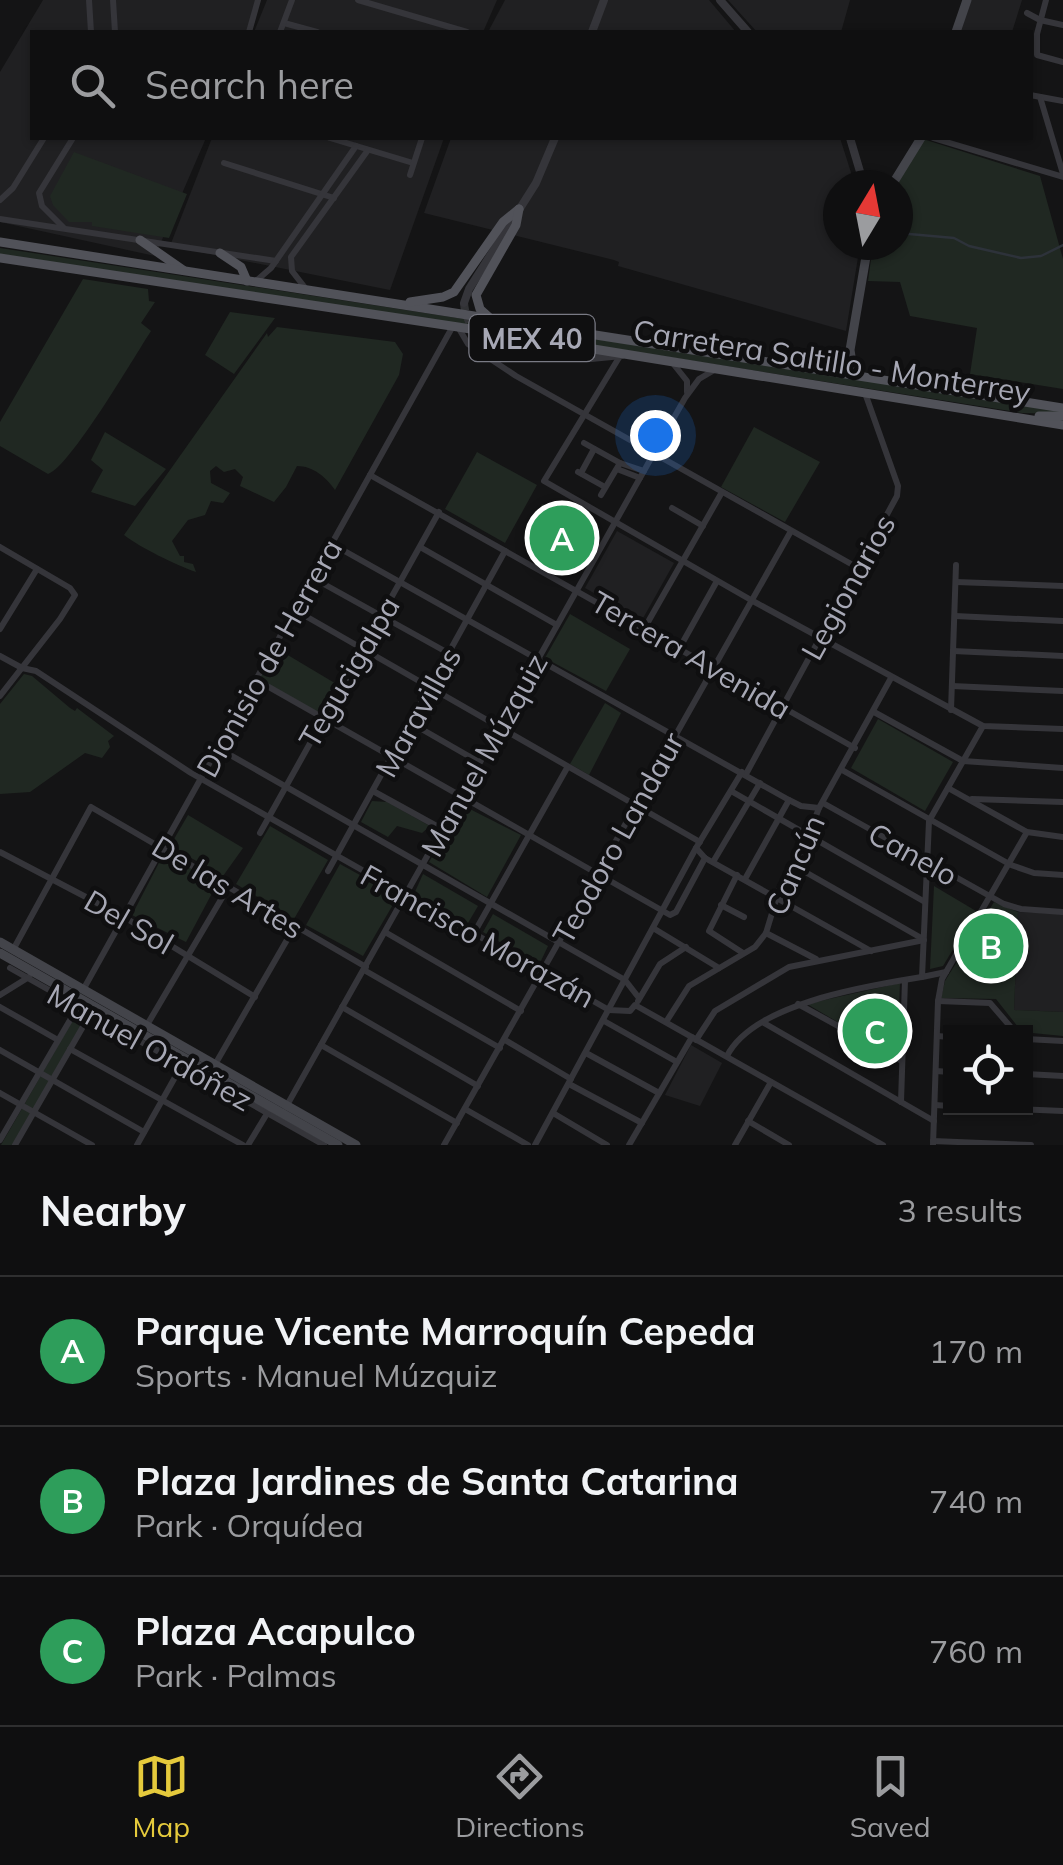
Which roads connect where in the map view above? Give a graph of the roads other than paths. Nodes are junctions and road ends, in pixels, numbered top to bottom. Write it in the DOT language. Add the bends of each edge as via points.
graph roads {
  1 [pos="89,0"];
  2 [pos="113,0"];
  3 [pos="258,0"];
  4 [pos="292,0"];
  5 [pos="358,0"];
  6 [pos="604,0"];
  7 [pos="720,0"];
  8 [pos="967,0"];
  9 [pos="1046,0"];
  10 [pos="1028,13"];
  11 [pos="1040,20"];
  12 [pos="284,23"];
  13 [pos="1063,25"];
  14 [pos="91,30"];
  15 [pos="115,30"];
  16 [pos="249,30"];
  17 [pos="281,30"];
  18 [pos="310,30"];
  19 [pos="456,30"];
  20 [pos="593,30"];
  21 [pos="746,30"];
  22 [pos="957,30"];
  23 [pos="1063,62"];
  24 [pos="1033,96"];
  25 [pos="1040,97"];
  26 [pos="1063,101"];
  27 [pos="43,140"];
  28 [pos="72,140"];
  29 [pos="336,140"];
  30 [pos="421,140"];
  31 [pos="554,140"];
  32 [pos="851,140"];
  33 [pos="920,140"];
  34 [pos="941,140"];
  35 [pos="356,146"];
  36 [pos="368,150"];
  37 [pos="224,163"];
  38 [pos="413,163"];
  39 [pos="860,170"];
  40 [pos="901,170"];
  41 [pos="410,176"];
  42 [pos="1063,176"];
  43 [pos="322,194"];
  44 [pos="334,198"];
  45 [pos="0,200"];
  46 [pos="519,209"];
  47 [pos="0,218"];
  48 [pos="64,228"];
  49 [pos="140,240"];
  50 [pos="0,244"];
  51 [pos="220,253"];
  52 [pos="0,258"];
  53 [pos="276,260"];
  54 [pos="865,260"];
  55 [pos="185,272"];
  56 [pos="251,282"];
  57 [pos="307,290"];
  58 [pos="402,303"];
  59 [pos="464,303"];
  60 [pos="492,318"];
  61 [pos="456,326"];
  62 [pos="498,344"];
  63 [pos="623,354"];
  64 [pos="671,361"];
  65 [pos="716,368"];
  66 [pos="862,376"];
  67 [pos="864,392"];
  68 [pos="685,398"];
  69 [pos="1063,408"];
  70 [pos="586,414"];
  71 [pos="1063,416"];
  72 [pos="1026,418"];
  73 [pos="1063,424"];
  74 [pos="584,443"];
  75 [pos="594,449"];
  76 [pos="654,454"];
  77 [pos="618,466"];
  78 [pos="642,474"];
  79 [pos="370,475"];
  80 [pos="722,492"];
  81 [pos="672,508"];
  82 [pos="438,512"];
  83 [pos="616,521"];
  84 [pos="704,526"];
  85 [pos="791,531"];
  86 [pos="332,544"];
  87 [pos="0,548"];
  88 [pos="420,548"];
  89 [pos="505,550"];
  90 [pos="684,561"];
  91 [pos="956,565"];
  92 [pos="860,568"];
  93 [pos="37,569"];
  94 [pos="313,578"];
  95 [pos="718,581"];
  96 [pos="400,582"];
  97 [pos="956,582"];
  98 [pos="487,585"];
  99 [pos="1063,586"];
  100 [pos="576,590"];
  101 [pos="751,600"];
  102 [pos="295,610"];
  103 [pos="382,616"];
  104 [pos="954,616"];
  105 [pos="469,620"];
  106 [pos="1063,621"];
  107 [pos="557,625"];
  108 [pos="0,629"];
  109 [pos="644,629"];
  110 [pos="821,637"];
  111 [pos="679,649"];
  112 [pos="362,650"];
  113 [pos="953,651"];
  114 [pos="450,654"];
  115 [pos="0,656"];
  116 [pos="1063,656"];
  117 [pos="538,659"];
  118 [pos="22,668"];
  119 [pos="714,668"];
  120 [pos="891,678"];
  121 [pos="255,679"];
  122 [pos="952,686"];
  123 [pos="430,690"];
  124 [pos="1063,691"];
  125 [pos="0,696"];
  126 [pos="782,706"];
  127 [pos="950,710"];
  128 [pos="874,712"];
  129 [pos="323,717"];
  130 [pos="411,722"];
  131 [pos="982,726"];
  132 [pos="499,728"];
  133 [pos="1063,730"];
  134 [pos="676,736"];
  135 [pos="218,748"];
  136 [pos="854,748"];
  137 [pos="391,756"];
  138 [pos="963,760"];
  139 [pos="480,762"];
  140 [pos="567,768"];
  141 [pos="1063,768"];
  142 [pos="842,770"];
  143 [pos="744,773"];
  144 [pos="202,779"];
  145 [pos="760,782"];
  146 [pos="284,786"];
  147 [pos="948,788"];
  148 [pos="730,790"];
  149 [pos="373,792"];
  150 [pos="460,796"];
  151 [pos="971,799"];
  152 [pos="789,800"];
  153 [pos="750,801"];
  154 [pos="1063,802"];
  155 [pos="821,805"];
  156 [pos="636,806"];
  157 [pos="268,818"];
  158 [pos="779,818"];
  159 [pos="928,821"];
  160 [pos="353,825"];
  161 [pos="442,830"];
  162 [pos="1027,832"];
  163 [pos="260,833"];
  164 [pos="528,835"];
  165 [pos="808,835"];
  166 [pos="1063,837"];
  167 [pos="698,845"];
  168 [pos="164,848"];
  169 [pos="0,852"];
  170 [pos="336,857"];
  171 [pos="705,858"];
  172 [pos="927,861"];
  173 [pos="713,862"];
  174 [pos="423,864"];
  175 [pos="793,865"];
  176 [pos="1011,865"];
  177 [pos="328,871"];
  178 [pos="598,874"];
  179 [pos="1063,875"];
  180 [pos="741,877"];
  181 [pos="53,879"];
  182 [pos="229,886"];
  183 [pos="406,895"];
  184 [pos="776,898"];
  185 [pos="992,898"];
  186 [pos="925,902"];
  187 [pos="492,903"];
  188 [pos="722,905"];
  189 [pos="663,911"];
  190 [pos="1063,912"];
  191 [pos="124,917"];
  192 [pos="744,917"];
  193 [pos="295,926"];
  194 [pos="653,928"];
  195 [pos="384,932"];
  196 [pos="474,933"];
  197 [pos="766,933"];
  198 [pos="924,940"];
  199 [pos="0,942"];
  200 [pos="560,942"];
  201 [pos="686,947"];
  202 [pos="13,950"];
  203 [pos="871,951"];
  204 [pos="0,953"];
  205 [pos="744,953"];
  206 [pos="187,956"];
  207 [pos="817,960"];
  208 [pos="18,963"];
  209 [pos="364,968"];
  210 [pos="718,968"];
  211 [pos="0,972"];
  212 [pos="543,972"];
  213 [pos="947,972"];
  214 [pos="36,973"];
  215 [pos="922,977"];
  216 [pos="625,980"];
  217 [pos="905,980"];
  218 [pos="0,995"];
  219 [pos="83,997"];
  220 [pos="255,997"];
  221 [pos="938,1001"];
  222 [pos="637,1002"];
  223 [pos="798,1004"];
  224 [pos="0,1007"];
  225 [pos="95,1007"];
  226 [pos="342,1008"];
  227 [pos="521,1010"];
  228 [pos="609,1010"];
  229 [pos="604,1021"];
  230 [pos="666,1022"];
  231 [pos="764,1024"];
  232 [pos="1009,1025"];
  233 [pos="147,1026"];
  234 [pos="937,1036"];
  235 [pos="943,1036"];
  236 [pos="694,1038"];
  237 [pos="1033,1038"];
  238 [pos="58,1040"];
  239 [pos="1063,1040"];
  240 [pos="502,1044"];
  241 [pos="320,1045"];
  242 [pos="70,1048"];
  243 [pos="0,1050"];
  244 [pos="586,1052"];
  245 [pos="727,1056"];
  246 [pos="186,1058"];
  247 [pos="902,1061"];
  248 [pos="676,1062"];
  249 [pos="213,1068"];
  250 [pos="936,1071"];
  251 [pos="40,1072"];
  252 [pos="943,1072"];
  253 [pos="1033,1074"];
  254 [pos="1063,1076"];
  255 [pos="52,1080"];
  256 [pos="570,1081"];
  257 [pos="771,1082"];
  258 [pos="478,1086"];
  259 [pos="0,1093"];
  260 [pos="659,1093"];
  261 [pos="162,1100"];
  262 [pos="901,1102"];
  263 [pos="21,1105"];
  264 [pos="934,1105"];
  265 [pos="271,1106"];
  266 [pos="943,1106"];
  267 [pos="284,1109"];
  268 [pos="466,1109"];
  269 [pos="1033,1110"];
  270 [pos="34,1112"];
  271 [pos="1063,1112"];
  272 [pos="552,1113"];
  273 [pos="934,1120"];
  274 [pos="748,1121"];
  275 [pos="457,1122"];
  276 [pos="642,1123"];
  277 [pos="144,1132"];
  278 [pos="0,1139"];
  279 [pos="933,1143"];
  280 [pos="16,1145"];
  281 [pos="92,1145"];
  282 [pos="136,1145"];
  283 [pos="246,1145"];
  284 [pos="324,1145"];
  285 [pos="338,1145"];
  286 [pos="356,1145"];
  287 [pos="444,1145"];
  288 [pos="534,1145"];
  289 [pos="607,1145"];
  290 [pos="628,1145"];
  291 [pos="735,1145"];
  292 [pos="789,1145"];
  293 [pos="883,1145"];
  294 [pos="1030,1145"];
  1 -- 14 [label="street"];
  2 -- 15 [label="street"];
  3 -- 16 [label="street"];
  4 -- 12 [label="street"];
  5 -- 19 [label="street"];
  6 -- 20 [label="street"];
  7 -- 21 [label="street"];
  8 -- 22 [label="main road"];
  9 -- 11 [label="street"];
  10 -- 11 [label="street"];
  11 -- 13 [label="street"];
  11 -- 23 [label="street" via="1038,57"];
  12 -- 17 [label="street"];
  12 -- 18 [label="street"];
  24 -- 25 [label="street"];
  25 -- 26 [label="street"];
  25 -- 42 [label="street"];
  27 -- 45 [label="street"];
  28 -- 48 [label="street" via="39,193 42,206"];
  29 -- 35 [label="street"];
  30 -- 38 [label="street"];
  31 -- 46 [label="street"];
  32 -- 39 [label="street"];
  33 -- 40 [label="main road"];
  34 -- 42 [label="street"];
  35 -- 36 [label="street"];
  35 -- 43 [label="street"];
  36 -- 38 [label="street"];
  36 -- 44 [label="street"];
  37 -- 43 [label="street"];
  38 -- 41 [label="street"];
  43 -- 44 [label="street"];
  43 -- 53 [label="street"];
  44 -- 57 [label="street" via="291,257 292,271"];
  46 -- 58 [label="main road" via="502,222 454,292"];
  46 -- 59 [label="street"];
  46 -- 60 [label="main road" via="476,296"];
  47 -- 48 [label="street"];
  48 -- 49 [label="street"];
  49 -- 51 [label="street"];
  49 -- 55 [label="main road"];
  50 -- 55 [label="main road, Carretera Saltillo - Monterrey / MEX 40"];
  51 -- 53 [label="street"];
  51 -- 56 [label="main road"];
  52 -- 61 [label="main road, Carretera Saltillo - Monterrey / MEX 40"];
  53 -- 56 [label="street"];
  54 -- 66 [label="main road" via="850,350"];
  55 -- 56 [label="main road, Carretera Saltillo - Monterrey / MEX 40"];
  56 -- 57 [label="main road, Carretera Saltillo - Monterrey / MEX 40"];
  57 -- 58 [label="main road, Carretera Saltillo - Monterrey / MEX 40"];
  58 -- 60 [label="main road, Carretera Saltillo - Monterrey / MEX 40"];
  60 -- 66 [label="main road, Carretera Saltillo - Monterrey / MEX 40"];
  61 -- 63 [label="main road, Carretera Saltillo - Monterrey / MEX 40"];
  61 -- 70 [label="street" via="474,350"];
  61 -- 79 [label="street, Dionisio de Herrera"];
  62 -- 63 [label="street" via="591,358"];
  63 -- 64 [label="main road, Carretera Saltillo - Monterrey / MEX 40"];
  63 -- 70 [label="street"];
  64 -- 65 [label="main road, Carretera Saltillo - Monterrey / MEX 40"];
  64 -- 68 [label="street" via="687,381"];
  65 -- 67 [label="main road, Carretera Saltillo - Monterrey / MEX 40"];
  65 -- 68 [label="street, Manuel Múzquiz"];
  66 -- 69 [label="main road, Carretera Saltillo - Monterrey / MEX 40"];
  67 -- 72 [label="main road, Carretera Saltillo - Monterrey / MEX 40"];
  67 -- 92 [label="street, Legionarios" via="898,491"];
  68 -- 76 [label="street, Manuel Múzquiz"];
  70 -- 76 [label="street"];
  70 -- 83 [label="street" via="544,481"];
  71 -- 72 [label="main road"];
  72 -- 73 [label="main road, Carretera Saltillo - Monterrey / MEX 40"];
  74 -- 75 [label="street"];
  75 -- 77 [label="street"];
  75 -- 77 [label="street" via="580,472 603,491"];
  76 -- 78 [label="street, Manuel Múzquiz"];
  76 -- 80 [label="street"];
  77 -- 78 [label="street"];
  78 -- 83 [label="street, Manuel Múzquiz"];
  79 -- 82 [label="street, Tercera Avenida"];
  79 -- 86 [label="street, Dionisio de Herrera"];
  80 -- 84 [label="street"];
  80 -- 85 [label="street"];
  81 -- 84 [label="street"];
  82 -- 88 [label="street, Tegucigalpa"];
  82 -- 89 [label="street, Tercera Avenida"];
  83 -- 90 [label="street"];
  83 -- 100 [label="street, Manuel Múzquiz"];
  84 -- 90 [label="street"];
  85 -- 92 [label="street"];
  85 -- 101 [label="street, Teodoro Landaur"];
  86 -- 94 [label="street, Dionisio de Herrera"];
  86 -- 96 [label="street, Canelo"];
  87 -- 93 [label="street"];
  88 -- 96 [label="street, Tegucigalpa"];
  88 -- 98 [label="street"];
  89 -- 98 [label="street, Maravillas"];
  89 -- 100 [label="street, Tercera Avenida"];
  90 -- 95 [label="street"];
  90 -- 109 [label="street"];
  91 -- 97 [label="street"];
  92 -- 110 [label="street, Legionarios"];
  93 -- 108 [label="street"];
  93 -- 118 [label="street" via="74,593"];
  94 -- 102 [label="street, Dionisio de Herrera"];
  94 -- 103 [label="street"];
  95 -- 101 [label="street"];
  95 -- 111 [label="street"];
  96 -- 103 [label="street, Tegucigalpa"];
  96 -- 105 [label="street, Canelo"];
  97 -- 99 [label="street"];
  97 -- 104 [label="street"];
  98 -- 105 [label="street, Maravillas"];
  98 -- 107 [label="street"];
  100 -- 107 [label="street, Manuel Múzquiz"];
  100 -- 109 [label="street, Tercera Avenida"];
  101 -- 110 [label="street"];
  101 -- 119 [label="street, Teodoro Landaur"];
  102 -- 112 [label="street"];
  102 -- 121 [label="street, Dionisio de Herrera"];
  103 -- 112 [label="street, Tegucigalpa"];
  103 -- 114 [label="street"];
  104 -- 106 [label="street"];
  104 -- 113 [label="street"];
  105 -- 114 [label="street, Maravillas"];
  105 -- 117 [label="street, Canelo"];
  107 -- 117 [label="street, Manuel Múzquiz"];
  109 -- 111 [label="street, Tercera Avenida"];
  110 -- 120 [label="street"];
  110 -- 126 [label="street, Legionarios"];
  111 -- 119 [label="street, Tercera Avenida"];
  112 -- 123 [label="street"];
  112 -- 129 [label="street, Tegucigalpa"];
  113 -- 116 [label="street"];
  113 -- 122 [label="street"];
  114 -- 123 [label="street, Maravillas"];
  115 -- 118 [label="street, Francisco Morazán"];
  117 -- 132 [label="street, Manuel Múzquiz"];
  117 -- 134 [label="street, Canelo"];
  118 -- 125 [label="street"];
  118 -- 144 [label="street, Francisco Morazán"];
  119 -- 126 [label="street, Tercera Avenida"];
  119 -- 134 [label="street, Teodoro Landaur"];
  120 -- 127 [label="street"];
  120 -- 128 [label="street, Cancún"];
  121 -- 129 [label="street"];
  121 -- 135 [label="street, Dionisio de Herrera"];
  122 -- 124 [label="street"];
  122 -- 127 [label="street"];
  123 -- 130 [label="street, Maravillas"];
  123 -- 132 [label="street"];
  126 -- 136 [label="street, Tercera Avenida"];
  126 -- 143 [label="street, Legionarios"];
  127 -- 131 [label="street"];
  128 -- 136 [label="street, Cancún"];
  128 -- 138 [label="street"];
  129 -- 137 [label="street"];
  129 -- 146 [label="street, Tegucigalpa"];
  130 -- 137 [label="street, Maravillas"];
  130 -- 139 [label="street"];
  131 -- 133 [label="street"];
  131 -- 138 [label="street"];
  132 -- 139 [label="street, Manuel Múzquiz"];
  132 -- 140 [label="street"];
  134 -- 143 [label="street, Canelo"];
  134 -- 156 [label="street, Teodoro Landaur"];
  135 -- 144 [label="street, Dionisio de Herrera"];
  135 -- 146 [label="street, Francisco Morazán"];
  136 -- 142 [label="street, Cancún"];
  137 -- 149 [label="street, Maravillas"];
  137 -- 150 [label="street"];
  138 -- 141 [label="street"];
  138 -- 147 [label="street"];
  139 -- 150 [label="street, Manuel Múzquiz"];
  140 -- 156 [label="street"];
  140 -- 164 [label="street"];
  142 -- 155 [label="street, Cancún"];
  142 -- 159 [label="street"];
  143 -- 145 [label="street, Canelo"];
  143 -- 148 [label="street, Legionarios"];
  144 -- 157 [label="street, Francisco Morazán"];
  144 -- 168 [label="street, Dionisio de Herrera"];
  145 -- 152 [label="street, Canelo"];
  145 -- 153 [label="street"];
  146 -- 157 [label="street, Tegucigalpa"];
  146 -- 160 [label="street, Francisco Morazán"];
  147 -- 151 [label="street"];
  147 -- 159 [label="street"];
  148 -- 153 [label="street"];
  148 -- 167 [label="street, Legionarios"];
  149 -- 160 [label="street, Maravillas"];
  149 -- 161 [label="street"];
  150 -- 161 [label="street, Manuel Múzquiz"];
  150 -- 164 [label="street"];
  151 -- 154 [label="street"];
  151 -- 162 [label="street"];
  152 -- 155 [label="street, Canelo"];
  152 -- 158 [label="street"];
  153 -- 158 [label="street"];
  153 -- 173 [label="street"];
  155 -- 165 [label="street, Cancún"];
  155 -- 172 [label="street, Canelo"];
  156 -- 167 [label="street"];
  156 -- 178 [label="street, Teodoro Landaur"];
  157 -- 163 [label="street, Tegucigalpa"];
  157 -- 170 [label="street, Francisco Morazán"];
  158 -- 165 [label="street"];
  158 -- 180 [label="street"];
  159 -- 172 [label="street"];
  159 -- 176 [label="street"];
  160 -- 170 [label="street, Maravillas"];
  160 -- 174 [label="street, Francisco Morazán"];
  161 -- 174 [label="street, Manuel Múzquiz"];
  162 -- 166 [label="street"];
  162 -- 176 [label="street"];
  164 -- 178 [label="street"];
  164 -- 187 [label="street"];
  165 -- 175 [label="street, Cancún"];
  165 -- 186 [label="street"];
  167 -- 171 [label="street"];
  167 -- 189 [label="street, Legionarios"];
  168 -- 181 [label="street, De las Artes" via="91,807"];
  168 -- 182 [label="street, De las Artes"];
  168 -- 191 [label="street, Dionisio de Herrera"];
  169 -- 181 [label="street, Del Sol"];
  170 -- 177 [label="street, Maravillas"];
  170 -- 183 [label="street, Francisco Morazán"];
  171 -- 173 [label="street"];
  171 -- 189 [label="street" via="675,915"];
  172 -- 185 [label="street, Canelo"];
  172 -- 186 [label="street"];
  173 -- 180 [label="street"];
  174 -- 183 [label="street, Manuel Múzquiz"];
  174 -- 187 [label="street, Francisco Morazán"];
  175 -- 184 [label="street, Cancún"];
  175 -- 198 [label="street"];
  176 -- 179 [label="street"];
  176 -- 185 [label="street"];
  178 -- 189 [label="street"];
  178 -- 200 [label="street, Teodoro Landaur"];
  180 -- 184 [label="street"];
  180 -- 188 [label="street"];
  181 -- 191 [label="street, Del Sol"];
  181 -- 202 [label="street"];
  182 -- 193 [label="street, De las Artes"];
  182 -- 206 [label="street"];
  183 -- 195 [label="street, Manuel Múzquiz"];
  183 -- 196 [label="street, Francisco Morazán"];
  184 -- 197 [label="street, Cancún"];
  184 -- 203 [label="street"];
  185 -- 190 [label="street, Canelo" via="1021,909"];
  185 -- 213 [label="street"];
  186 -- 198 [label="street"];
  187 -- 196 [label="street"];
  187 -- 200 [label="street, Francisco Morazán"];
  188 -- 192 [label="street"];
  188 -- 205 [label="street" via="709,931"];
  189 -- 194 [label="street, Legionarios"];
  191 -- 206 [label="street, Del Sol"];
  191 -- 219 [label="street, Dionisio de Herrera"];
  193 -- 209 [label="street, De las Artes"];
  193 -- 220 [label="street"];
  194 -- 201 [label="street"];
  194 -- 216 [label="street, Legionarios"];
  195 -- 209 [label="street, Manuel Múzquiz"];
  195 -- 227 [label="street"];
  196 -- 212 [label="street, Francisco Morazán"];
  197 -- 205 [label="street, Cancún"];
  197 -- 207 [label="street"];
  198 -- 203 [label="street"];
  198 -- 215 [label="street"];
  199 -- 202 [label="main road"];
  200 -- 212 [label="street, Teodoro Landaur"];
  200 -- 216 [label="street, Francisco Morazán"];
  201 -- 210 [label="street"];
  201 -- 222 [label="street" via="660,964"];
  202 -- 208 [label="main road"];
  203 -- 207 [label="street"];
  204 -- 208 [label="main road"];
  205 -- 210 [label="street, Cancún"];
  206 -- 220 [label="street, Del Sol"];
  206 -- 233 [label="street"];
  207 -- 236 [label="street" via="790,967 723,1006"];
  208 -- 211 [label="street"];
  208 -- 214 [label="main road"];
  209 -- 226 [label="street, Manuel Múzquiz"];
  209 -- 240 [label="street, De las Artes"];
  210 -- 230 [label="street, Cancún" via="689,986"];
  212 -- 227 [label="street, Teodoro Landaur"];
  212 -- 228 [label="street, Francisco Morazán"];
  213 -- 215 [label="street"];
  213 -- 221 [label="street"];
  214 -- 218 [label="street"];
  214 -- 219 [label="main road"];
  215 -- 217 [label="street"];
  216 -- 222 [label="street, Francisco Morazán"];
  216 -- 228 [label="street, Legionarios"];
  217 -- 223 [label="street"];
  217 -- 247 [label="street"];
  219 -- 225 [label="main road"];
  219 -- 238 [label="street, Dionisio de Herrera"];
  220 -- 249 [label="street"];
  221 -- 232 [label="street" via="993,1005"];
  221 -- 234 [label="street"];
  222 -- 228 [label="street, Francisco Morazán" via="630,1010"];
  222 -- 230 [label="street, Francisco Morazán"];
  223 -- 231 [label="street"];
  223 -- 247 [label="street"];
  224 -- 238 [label="street"];
  225 -- 233 [label="main road"];
  225 -- 242 [label="street"];
  225 -- 246 [label="main road"];
  226 -- 241 [label="street, Manuel Múzquiz"];
  226 -- 258 [label="street"];
  227 -- 240 [label="street, Teodoro Landaur"];
  228 -- 229 [label="street, Legionarios"];
  229 -- 244 [label="street, Legionarios"];
  229 -- 248 [label="street"];
  230 -- 236 [label="street, Francisco Morazán"];
  231 -- 245 [label="street" via="737,1039"];
  231 -- 262 [label="street"];
  233 -- 246 [label="main road"];
  234 -- 235 [label="street"];
  234 -- 250 [label="street"];
  236 -- 245 [label="street, Francisco Morazán"];
  236 -- 248 [label="street"];
  237 -- 239 [label="street"];
  238 -- 251 [label="street, Dionisio de Herrera"];
  240 -- 256 [label="street, De las Artes"];
  240 -- 258 [label="street, Teodoro Landaur"];
  241 -- 267 [label="street, Manuel Múzquiz"];
  241 -- 275 [label="street"];
  242 -- 255 [label="street"];
  242 -- 261 [label="street"];
  243 -- 251 [label="street"];
  244 -- 256 [label="street, Legionarios"];
  244 -- 260 [label="street"];
  245 -- 257 [label="street, Francisco Morazán"];
  246 -- 249 [label="main road"];
  246 -- 261 [label="street"];
  246 -- 265 [label="street, Manuel Ordóñez"];
  247 -- 262 [label="street"];
  248 -- 260 [label="street"];
  249 -- 265 [label="main road"];
  250 -- 252 [label="street"];
  250 -- 264 [label="street"];
  251 -- 255 [label="street"];
  251 -- 263 [label="street, Dionisio de Herrera"];
  253 -- 254 [label="street"];
  255 -- 270 [label="street"];
  255 -- 277 [label="street"];
  256 -- 272 [label="street, Legionarios"];
  256 -- 276 [label="street, De las Artes"];
  257 -- 274 [label="street"];
  257 -- 293 [label="street, Francisco Morazán"];
  258 -- 268 [label="street, Teodoro Landaur"];
  259 -- 263 [label="street"];
  260 -- 276 [label="street"];
  261 -- 277 [label="street"];
  261 -- 283 [label="street"];
  262 -- 273 [label="street"];
  263 -- 270 [label="street"];
  263 -- 278 [label="street, Dionisio de Herrera"];
  264 -- 266 [label="street"];
  264 -- 273 [label="street"];
  265 -- 267 [label="main road"];
  265 -- 283 [label="street"];
  265 -- 284 [label="street, Manuel Ordóñez"];
  267 -- 285 [label="main road"];
  267 -- 286 [label="main road"];
  268 -- 275 [label="street, Teodoro Landaur"];
  268 -- 288 [label="street"];
  269 -- 271 [label="street"];
  270 -- 280 [label="street"];
  270 -- 281 [label="street"];
  272 -- 288 [label="street, Legionarios"];
  272 -- 289 [label="street"];
  273 -- 279 [label="street"];
  274 -- 291 [label="street"];
  274 -- 292 [label="street"];
  275 -- 287 [label="street, Teodoro Landaur"];
  276 -- 290 [label="street"];
  277 -- 282 [label="street"];
  279 -- 294 [label="street"];
}
